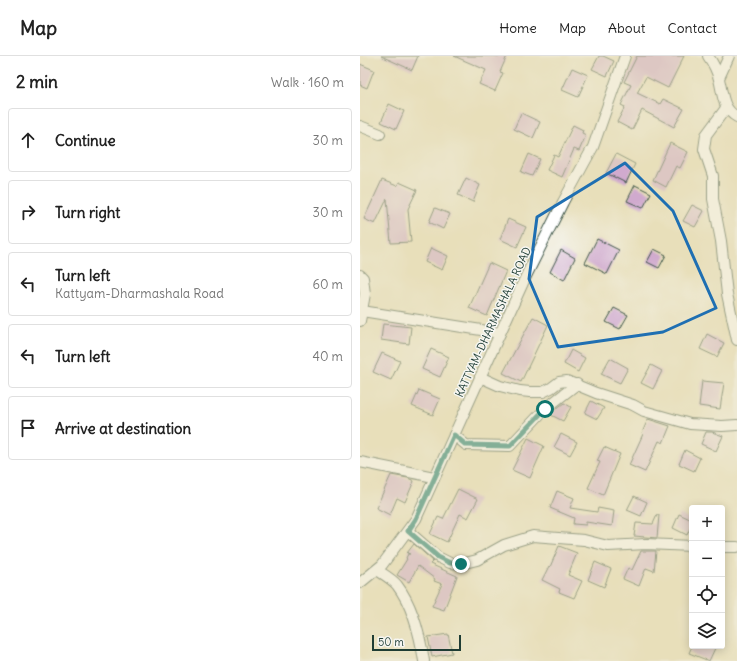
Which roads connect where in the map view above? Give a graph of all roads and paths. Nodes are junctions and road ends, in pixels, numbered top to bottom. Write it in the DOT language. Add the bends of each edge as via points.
graph roads {
  1 [pos="625,56"];
  2 [pos="708,56"];
  3 [pos="729,56"];
  4 [pos="719,78"];
  5 [pos="726,108"];
  6 [pos="737,117"];
  7 [pos="360,126"];
  8 [pos="380,134"];
  9 [pos="360,275"];
  10 [pos="361,316"];
  11 [pos="500,334"];
  12 [pos="737,340"];
  13 [pos="480,377"];
  14 [pos="577,384"];
  15 [pos="737,425"];
  16 [pos="454,435"];
  17 [pos="360,462"];
  18 [pos="434,477"];
  19 [pos="408,531"];
  20 [pos="689,546"];
  21 [pos="725,547"];
  22 [pos="737,548"];
  23 [pos="377,570"];
  24 [pos="360,583"];
  25 [pos="424,661"];
  1 -- 11 [label="street, KATTYAM-DHARMASHALA ROAD" via="593,147 527,274"];
  2 -- 4 [label="street"];
  3 -- 4 [label="street"];
  4 -- 5 [label="street"];
  5 -- 6 [label="street"];
  5 -- 12 [label="street" via="706,135 704,149 713,176 713,199 727,294"];
  7 -- 8 [label="street"];
  9 -- 10 [label="street" via="363,278 365,294"];
  10 -- 11 [label="street"];
  11 -- 13 [label="street, KATTYAM-DHARMASHALA ROAD"];
  13 -- 14 [label="street" via="500,386 525,392 543,392 559,382"];
  13 -- 16 [label="street, KATTYAM-DHARMASHALA ROAD"];
  14 -- 15 [label="street" via="644,411 690,424"];
  14 -- 16 [label="street" via="545,409 510,446 466,445"];
  16 -- 18 [label="street, KATTYAM-DHARMASHALA ROAD"];
  17 -- 18 [label="street"];
  18 -- 19 [label="street, KATTYAM-DHARMASHALA ROAD" via="416,519"];
  19 -- 20 [label="street" via="438,557 450,563 461,564 477,560 504,545 533,536 584,540 608,546"];
  19 -- 23 [label="street, KATTYAM-DHARMASHALA ROAD"];
  21 -- 22 [label="street"];
  23 -- 24 [label="street, KATTYAM-DHARMASHALA ROAD"];
  23 -- 25 [label="street" via="396,584 406,599 422,644"];
}
